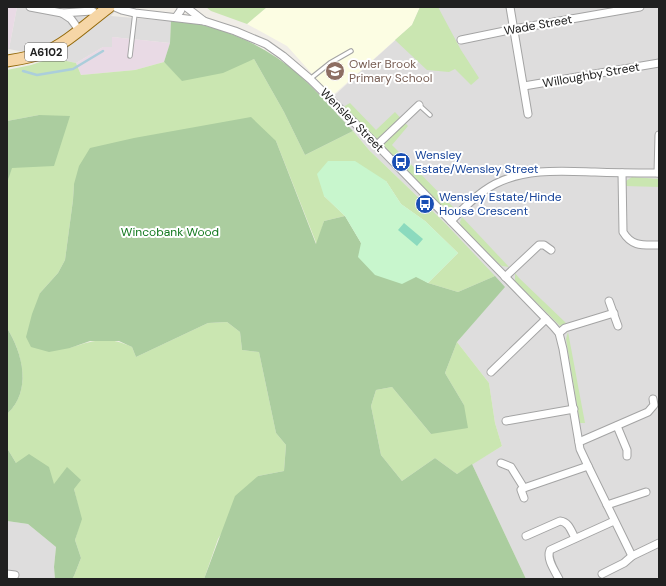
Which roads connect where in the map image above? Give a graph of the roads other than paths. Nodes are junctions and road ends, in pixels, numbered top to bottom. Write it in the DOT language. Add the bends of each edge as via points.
graph roads {
  1 [pos="30,7"];
  2 [pos="109,7"];
  3 [pos="115,7"];
  4 [pos="181,7"];
  5 [pos="186,7"];
  6 [pos="510,7"];
  7 [pos="640,7"];
  8 [pos="86,9"];
  9 [pos="62,13"];
  10 [pos="137,13"];
  11 [pos="98,16"];
  12 [pos="176,17"];
  13 [pos="204,20"];
  14 [pos="514,29"];
  15 [pos="79,30"];
  16 [pos="461,40"];
  17 [pos="351,51"];
  18 [pos="130,56"];
  19 [pos="7,61"];
  20 [pos="659,63"];
  21 [pos="310,79"];
  22 [pos="524,86"];
  23 [pos="419,104"];
  24 [pos="528,114"];
  25 [pos="430,116"];
  26 [pos="659,135"];
  27 [pos="376,145"];
  28 [pos="622,173"];
  29 [pos="659,173"];
  30 [pos="451,221"];
  31 [pos="659,245"];
  32 [pos="551,250"];
  33 [pos="505,276"];
  34 [pos="609,301"];
  35 [pos="614,312"];
  36 [pos="546,319"];
  37 [pos="618,326"];
  38 [pos="558,333"];
  39 [pos="491,372"];
  40 [pos="653,399"];
  41 [pos="574,409"];
  42 [pos="506,421"];
  43 [pos="617,426"];
  44 [pos="579,442"];
  45 [pos="627,456"];
  46 [pos="501,463"];
  47 [pos="588,466"];
  48 [pos="524,488"];
  49 [pos="646,492"];
  50 [pos="524,498"];
  51 [pos="607,505"];
  52 [pos="614,521"];
  53 [pos="526,536"];
  54 [pos="575,538"];
  55 [pos="659,543"];
  56 [pos="632,556"];
  57 [pos="602,574"];
  58 [pos="559,579"];
  1 -- 9 [label="street"];
  2 -- 11 [label="main road, A6102"];
  3 -- 10 [label="street, Wensley Street"];
  4 -- 12 [label="street"];
  5 -- 13 [label="street, Wensley Street"];
  6 -- 14 [label="street"];
  7 -- 14 [label="street, Wade Street"];
  8 -- 9 [label="street"];
  8 -- 11 [label="street"];
  9 -- 15 [label="street" via="71,19"];
  10 -- 12 [label="street, Wensley Street"];
  10 -- 18 [label="lane"];
  11 -- 15 [label="main road, A6102"];
  12 -- 13 [label="street, Wensley Street"];
  13 -- 21 [label="street, Wensley Street" via="266,44"];
  14 -- 16 [label="street, Wade Street"];
  14 -- 22 [label="street"];
  15 -- 19 [label="main road, A6102" via="43,53"];
  17 -- 21 [label="lane"];
  20 -- 22 [label="street, Willoughby Street"];
  21 -- 27 [label="street, Wensley Street"];
  22 -- 24 [label="street"];
  23 -- 25 [label="lane"];
  23 -- 27 [label="street"];
  26 -- 29 [label="street"];
  27 -- 30 [label="street, Wensley Street"];
  28 -- 29 [label="street"];
  28 -- 30 [label="street" via="559,171 515,176 477,196"];
  28 -- 31 [label="street" via="623,232 633,243"];
  30 -- 33 [label="street, Wensley Street"];
  32 -- 33 [label="street" via="539,245"];
  33 -- 36 [label="street, Wensley Street"];
  34 -- 35 [label="street"];
  35 -- 37 [label="street"];
  35 -- 38 [label="street" via="565,328"];
  36 -- 38 [label="street, Wensley Street"];
  36 -- 39 [label="street"];
  38 -- 41 [label="street, Wensley Street"];
  40 -- 43 [label="street" via="654,405 648,412"];
  41 -- 42 [label="street"];
  41 -- 44 [label="street, Wensley Street"];
  43 -- 44 [label="street"];
  43 -- 45 [label="street"];
  44 -- 47 [label="street, Wensley Street"];
  46 -- 48 [label="street" via="511,467"];
  47 -- 48 [label="street"];
  47 -- 51 [label="street, Wensley Street"];
  48 -- 50 [label="street" via="521,490"];
  49 -- 51 [label="street"];
  51 -- 52 [label="street, Wensley Street"];
  52 -- 54 [label="street"];
  52 -- 56 [label="street, Wensley Street"];
  53 -- 54 [label="street" via="565,521"];
  54 -- 58 [label="street" via="550,550 549,559"];
  55 -- 56 [label="street"];
  56 -- 57 [label="street"];
}
